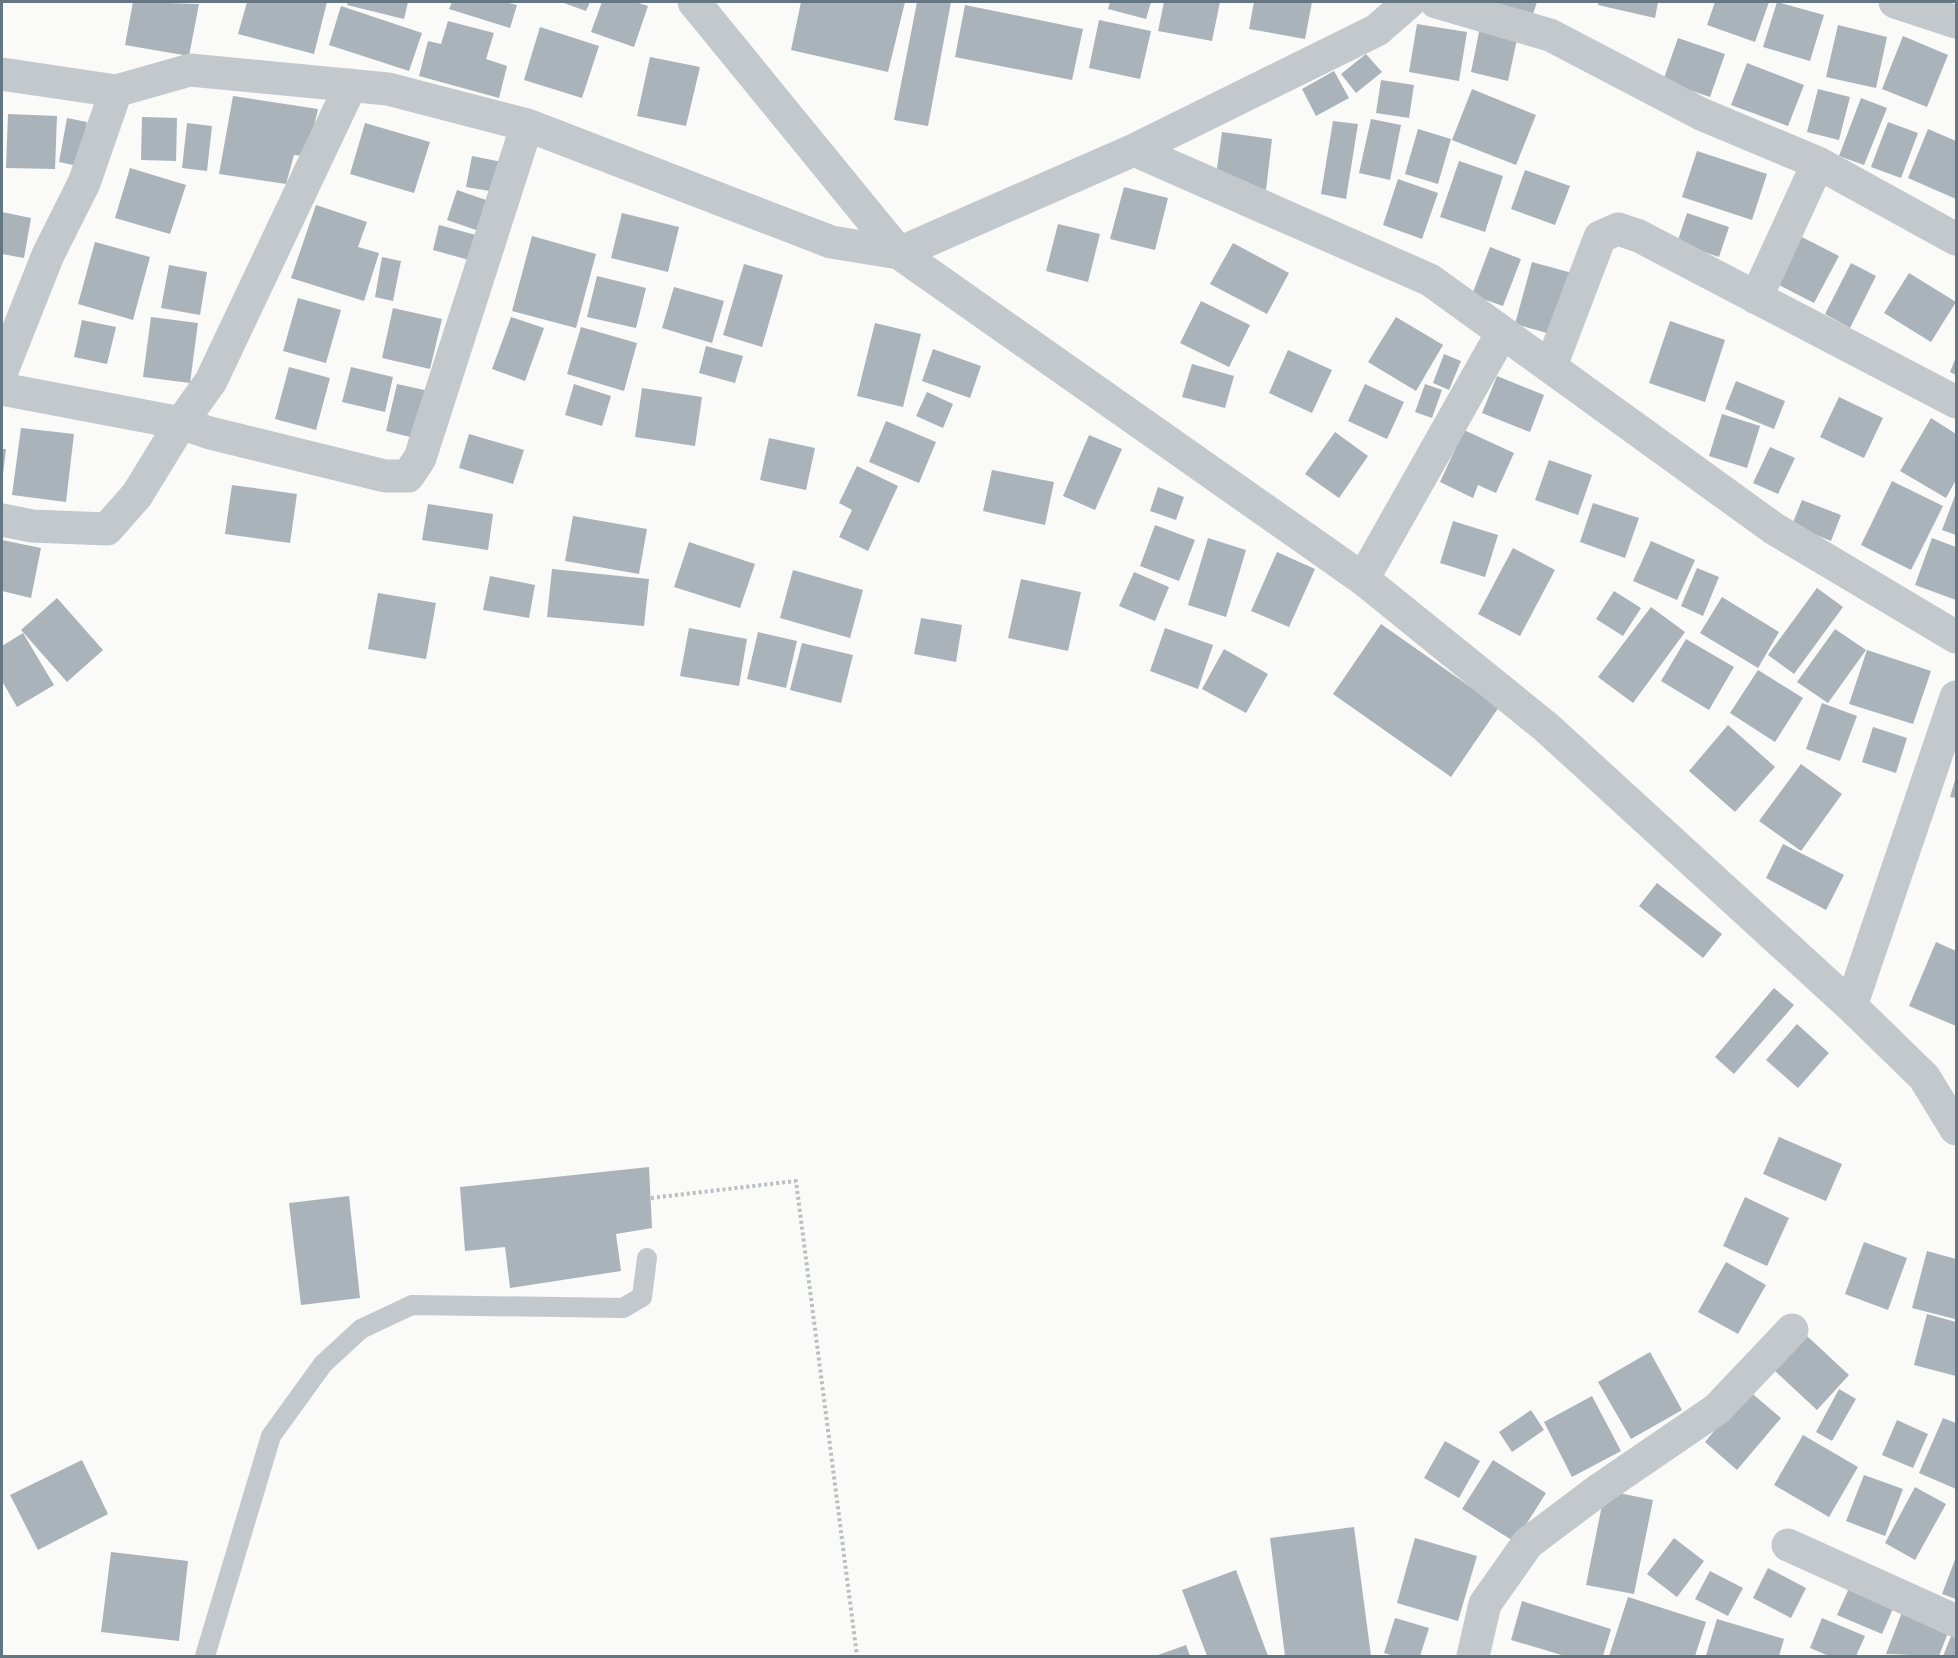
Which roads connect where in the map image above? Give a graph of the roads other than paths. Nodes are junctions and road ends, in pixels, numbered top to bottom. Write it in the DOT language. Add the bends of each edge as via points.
graph roads {
  1 [pos="694,2"];
  2 [pos="1409,2"];
  3 [pos="1436,2"];
  4 [pos="1895,2"];
  5 [pos="1956,22"];
  6 [pos="2,74"];
  7 [pos="351,85"];
  8 [pos="116,91"];
  9 [pos="526,125"];
  10 [pos="1134,150"];
  11 [pos="1818,163"];
  12 [pos="1956,239"];
  13 [pos="899,253"];
  14 [pos="1756,298"];
  15 [pos="1502,333"];
  16 [pos="1551,366"];
  17 [pos="2,371"];
  18 [pos="2,389"];
  19 [pos="1956,402"];
  20 [pos="180,423"];
  21 [pos="2,520"];
  22 [pos="1363,579"];
  23 [pos="1956,637"];
  24 [pos="1956,697"];
  25 [pos="1851,1006"];
  26 [pos="1956,1129"];
  27 [pos="647,1258"];
  28 [pos="1792,1330"];
  29 [pos="1788,1545"];
  30 [pos="1956,1621"];
  31 [pos="205,1656"];
  32 [pos="1473,1656"];
  1 -- 13 [label="street"];
  2 -- 10 [label="street" via="1377,30"];
  3 -- 11 [label="street" via="1550,35 1701,114"];
  4 -- 5 [label="street"];
  6 -- 8 [label="street"];
  7 -- 8 [label="street" via="190,70"];
  7 -- 9 [label="street" via="388,89"];
  7 -- 20 [label="street" via="211,381"];
  8 -- 17 [label="street" via="84,183 48,255"];
  9 -- 13 [label="street" via="831,242"];
  9 -- 20 [label="street" via="420,458 408,476 385,476"];
  10 -- 13 [label="street"];
  10 -- 15 [label="street" via="1430,280"];
  11 -- 12 [label="street"];
  11 -- 14 [label="street"];
  13 -- 22 [label="street"];
  14 -- 16 [label="street" via="1639,236 1618,229 1600,237"];
  14 -- 19 [label="street"];
  15 -- 16 [label="street"];
  15 -- 22 [label="street"];
  16 -- 23 [label="street" via="1773,528"];
  18 -- 20 [label="street"];
  20 -- 21 [label="street" via="137,495 107,529 32,526"];
  22 -- 25 [label="street" via="1546,727"];
  24 -- 25 [label="street"];
  25 -- 26 [label="street" via="1924,1077"];
  27 -- 31 [label="lane" via="642,1297 623,1308 412,1305 361,1329 323,1364 271,1437"];
  28 -- 32 [label="street" via="1717,1409 1528,1543 1485,1604"];
  29 -- 30 [label="street"];
}
